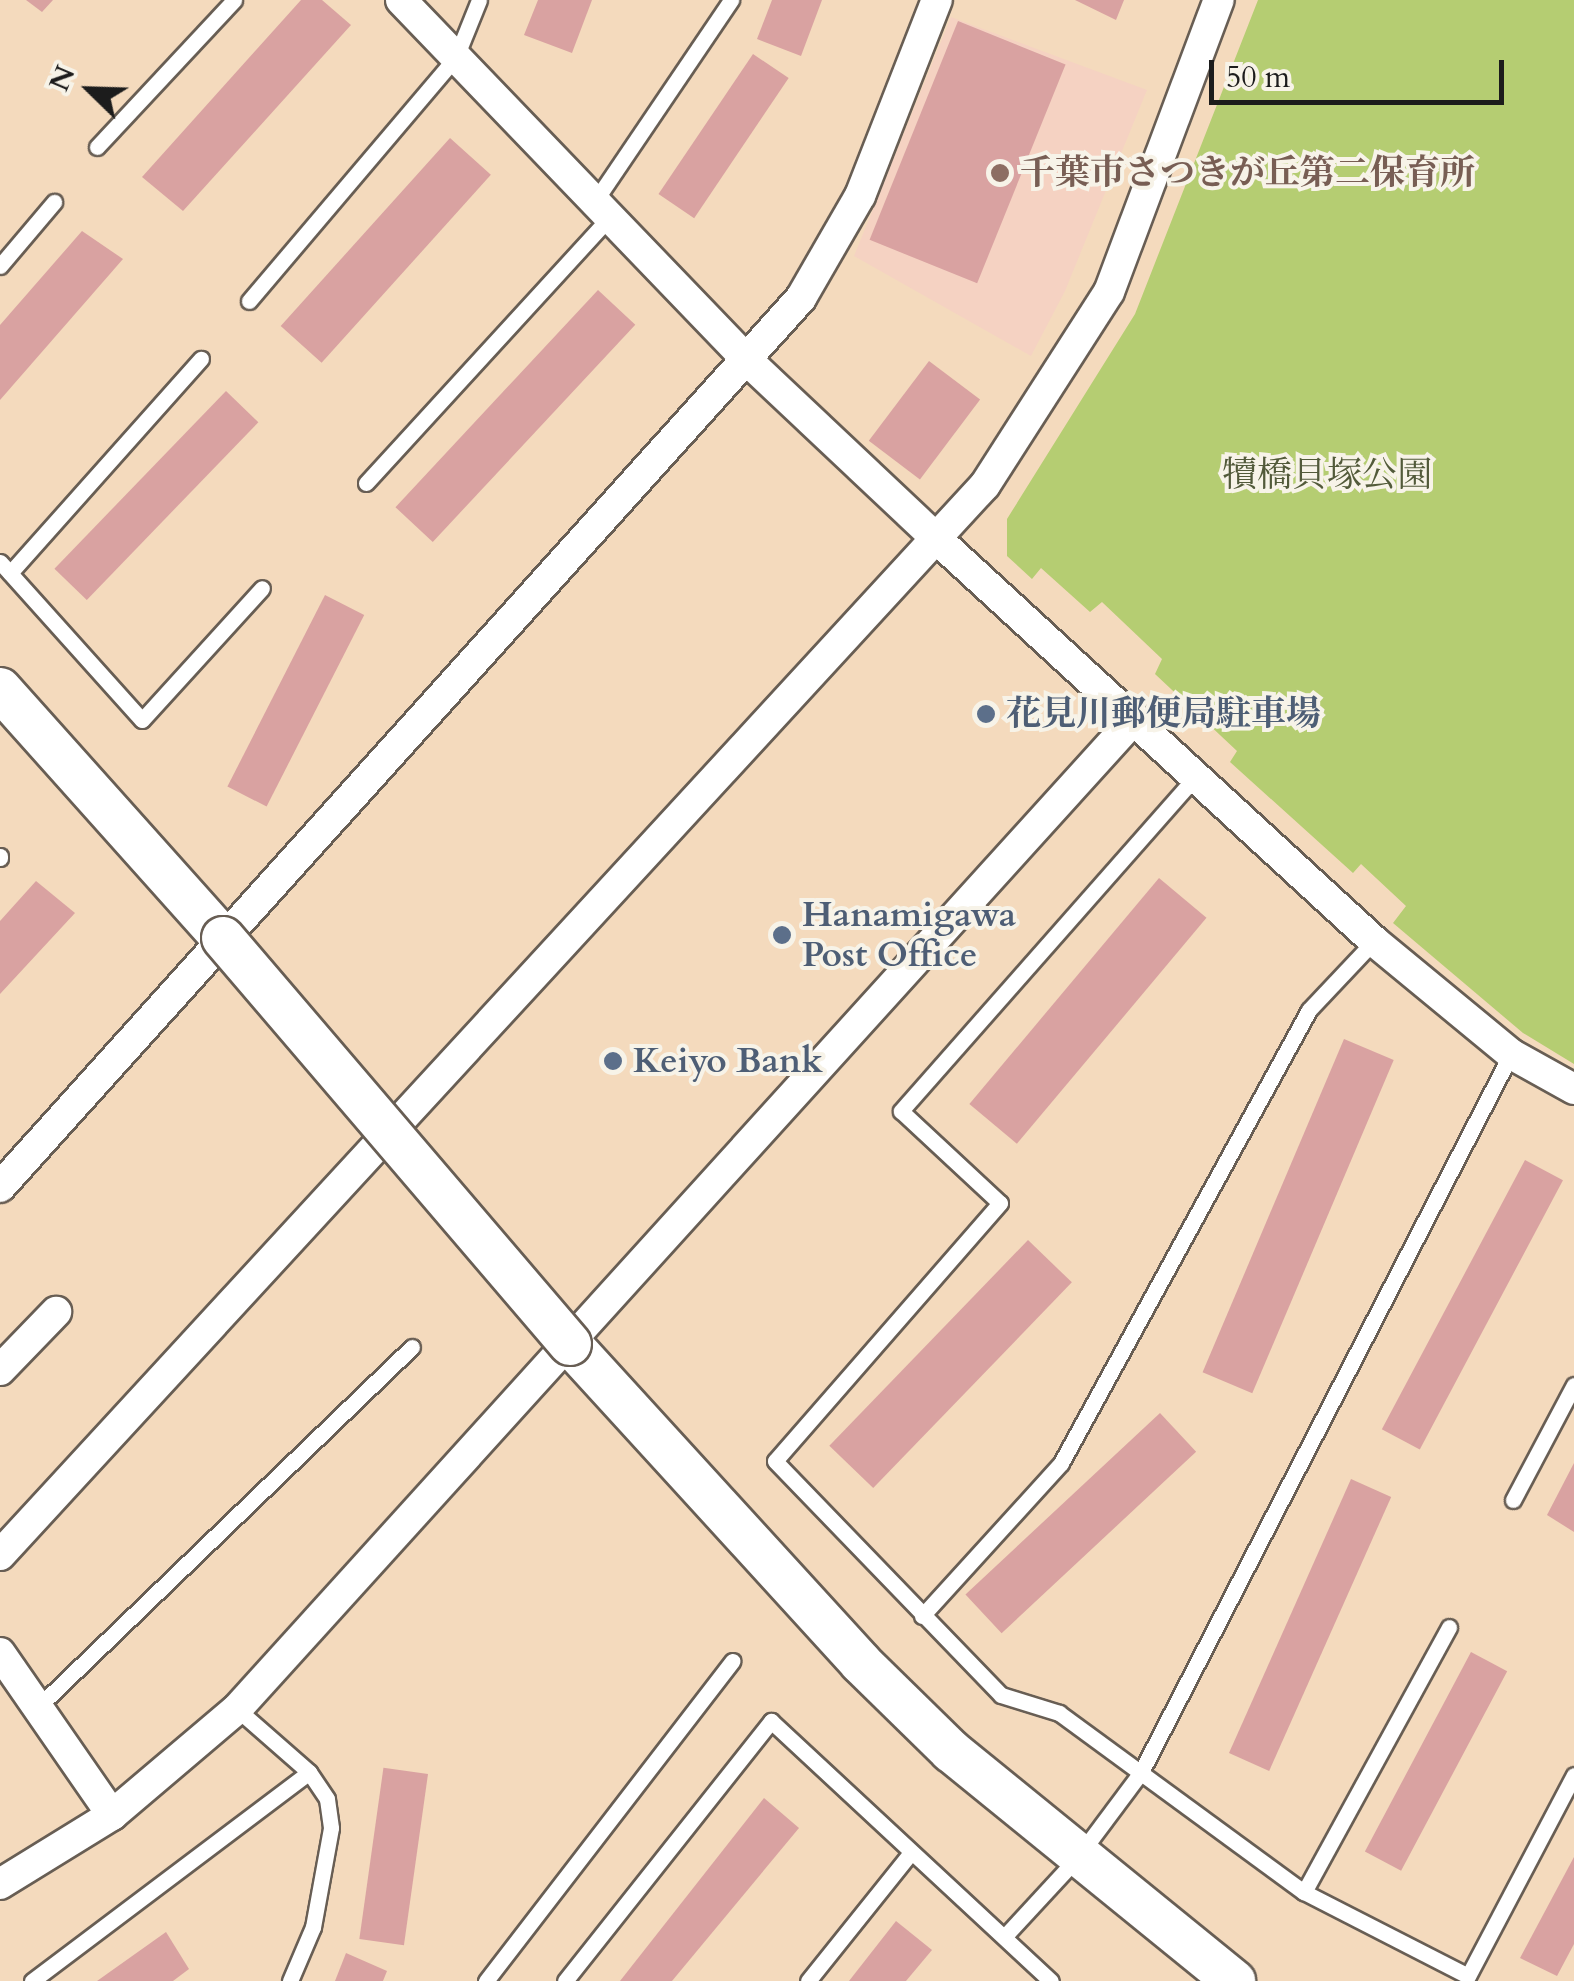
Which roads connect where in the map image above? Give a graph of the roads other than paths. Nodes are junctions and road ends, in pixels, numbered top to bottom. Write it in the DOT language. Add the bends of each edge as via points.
graph roads {
  1 [pos="234,0"];
  2 [pos="401,0"];
  3 [pos="479,0"];
  4 [pos="731,0"];
  5 [pos="937,0"];
  6 [pos="1218,0"];
  7 [pos="456,58"];
  8 [pos="97,147"];
  9 [pos="54,202"];
  10 [pos="602,209"];
  11 [pos="0,266"];
  12 [pos="249,301"];
  13 [pos="201,358"];
  14 [pos="748,361"];
  15 [pos="366,483"];
  16 [pos="939,541"];
  17 [pos="5,568"];
  18 [pos="262,588"];
  19 [pos="0,689"];
  20 [pos="1135,718"];
  21 [pos="1197,775"];
  22 [pos="223,938"];
  23 [pos="1374,941"];
  24 [pos="1511,1054"];
  25 [pos="1574,1089"];
  26 [pos="0,1187"];
  27 [pos="56,1312"];
  28 [pos="570,1344"];
  29 [pos="412,1347"];
  30 [pos="0,1370"];
  31 [pos="1574,1385"];
  32 [pos="1514,1500"];
  33 [pos="0,1555"];
  34 [pos="922,1616"];
  35 [pos="1450,1628"];
  36 [pos="0,1653"];
  37 [pos="732,1661"];
  38 [pos="38,1708"];
  39 [pos="237,1709"];
  40 [pos="309,1772"];
  41 [pos="1140,1772"];
  42 [pos="1574,1774"];
  43 [pos="112,1814"];
  44 [pos="909,1855"];
  45 [pos="1077,1858"];
  46 [pos="0,1884"];
  47 [pos="1304,1892"];
  48 [pos="1005,1936"];
  49 [pos="32,1981"];
  50 [pos="290,1981"];
  51 [pos="486,1981"];
  52 [pos="565,1981"];
  53 [pos="808,1981"];
  54 [pos="1051,1981"];
  55 [pos="1234,1981"];
  1 -- 8 [label="lane"];
  2 -- 7 [label="street"];
  3 -- 7 [label="lane"];
  4 -- 10 [label="lane"];
  5 -- 14 [label="street" via="860,196 801,298"];
  6 -- 16 [label="street" via="1109,292 1034,418"];
  7 -- 10 [label="street"];
  7 -- 12 [label="lane"];
  9 -- 11 [label="lane"];
  10 -- 14 [label="street"];
  10 -- 15 [label="lane"];
  13 -- 17 [label="lane"];
  14 -- 16 [label="street"];
  14 -- 22 [label="street"];
  16 -- 20 [label="street"];
  16 -- 33 [label="street"];
  17 -- 18 [label="lane" via="142,720"];
  19 -- 22 [label="street"];
  20 -- 21 [label="street"];
  20 -- 28 [label="street"];
  21 -- 23 [label="street"];
  21 -- 34 [label="lane" via="902,1111 1000,1204 775,1462"];
  22 -- 26 [label="street"];
  22 -- 28 [label="street, bridge"];
  23 -- 24 [label="street"];
  23 -- 34 [label="lane" via="1309,1010 1062,1463"];
  24 -- 25 [label="street"];
  24 -- 41 [label="lane"];
  27 -- 30 [label="street"];
  28 -- 39 [label="street" via="356,1571"];
  28 -- 45 [label="street" via="862,1663 950,1750"];
  29 -- 38 [label="lane"];
  31 -- 32 [label="lane"];
  34 -- 41 [label="lane" via="1001,1695 1059,1714"];
  35 -- 47 [label="lane"];
  36 -- 38 [label="street"];
  37 -- 51 [label="lane"];
  38 -- 43 [label="street"];
  39 -- 40 [label="lane"];
  39 -- 43 [label="street"];
  40 -- 49 [label="lane"];
  40 -- 50 [label="lane" via="327,1799 330,1828 313,1927"];
  41 -- 45 [label="lane"];
  41 -- 47 [label="lane"];
  42 -- 47 [label="lane" via="1468,1976"];
  43 -- 46 [label="street"];
  44 -- 48 [label="lane"];
  44 -- 52 [label="lane" via="772,1722"];
  44 -- 53 [label="lane"];
  45 -- 48 [label="lane"];
  45 -- 55 [label="street"];
  48 -- 54 [label="lane"];
}
